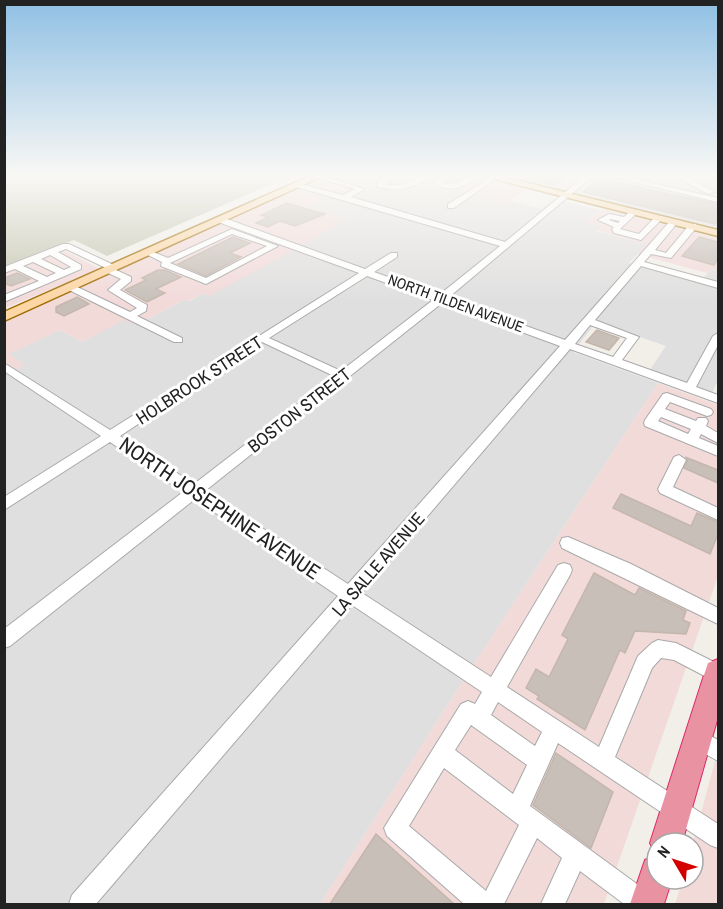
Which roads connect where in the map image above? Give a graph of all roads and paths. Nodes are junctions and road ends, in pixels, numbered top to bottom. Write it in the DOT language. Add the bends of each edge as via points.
graph roads {
  1 [pos="227,217"];
  2 [pos="411,217"];
  3 [pos="539,217"];
  4 [pos="622,217"];
  5 [pos="659,218"];
  6 [pos="626,219"];
  7 [pos="221,220"];
  8 [pos="674,222"];
  9 [pos="693,226"];
  10 [pos="194,232"];
  11 [pos="718,233"];
  12 [pos="645,234"];
  13 [pos="660,237"];
  14 [pos="263,238"];
  15 [pos="178,239"];
  16 [pos="214,240"];
  17 [pos="506,245"];
  18 [pos="293,246"];
  19 [pos="199,247"];
  20 [pos="649,251"];
  21 [pos="51,252"];
  22 [pos="148,253"];
  23 [pos="394,255"];
  24 [pos="256,256"];
  25 [pos="34,259"];
  26 [pos="267,260"];
  27 [pos="168,261"];
  28 [pos="241,263"];
  29 [pos="639,263"];
  30 [pos="17,266"];
  31 [pos="252,267"];
  32 [pos="111,269"];
  33 [pos="4,270"];
  34 [pos="368,272"];
  35 [pos="65,274"];
  36 [pos="47,281"];
  37 [pos="718,285"];
  38 [pos="211,286"];
  39 [pos="70,287"];
  40 [pos="442,298"];
  41 [pos="4,299"];
  42 [pos="4,317"];
  43 [pos="129,317"];
  44 [pos="588,321"];
  45 [pos="718,336"];
  46 [pos="261,338"];
  47 [pos="178,340"];
  48 [pos="569,344"];
  49 [pos="616,361"];
  50 [pos="7,369"];
  51 [pos="343,376"];
  52 [pos="690,388"];
  53 [pos="718,397"];
  54 [pos="658,411"];
  55 [pos="707,412"];
  56 [pos="698,427"];
  57 [pos="112,436"];
  58 [pos="718,439"];
  59 [pos="691,440"];
  60 [pos="718,451"];
  61 [pos="679,460"];
  62 [pos="196,490"];
  63 [pos="4,505"];
  64 [pos="718,514"];
  65 [pos="568,543"];
  66 [pos="564,570"];
  67 [pos="351,595"];
  68 [pos="718,616"];
  69 [pos="4,640"];
  70 [pos="718,673"];
  71 [pos="492,688"];
  72 [pos="477,718"];
  73 [pos="554,728"];
  74 [pos="710,733"];
  75 [pos="442,753"];
  76 [pos="603,760"];
  77 [pos="540,762"];
  78 [pos="676,809"];
  79 [pos="525,816"];
  80 [pos="670,831"];
  81 [pos="718,837"];
  82 [pos="576,853"];
  83 [pos="81,904"];
  84 [pos="482,904"];
  85 [pos="492,904"];
  86 [pos="553,904"];
  87 [pos="645,904"];
  1 -- 7 [label="main road"];
  2 -- 17 [label="street"];
  3 -- 17 [label="street, BOSTON STREET"];
  4 -- 6 [label="main road"];
  5 -- 6 [label="main road"];
  5 -- 8 [label="main road"];
  5 -- 12 [label="street"];
  6 -- 12 [label="street" via="616,230 639,237"];
  7 -- 10 [label="main road"];
  7 -- 14 [label="street, NORTH TILDEN AVENUE"];
  8 -- 9 [label="main road"];
  8 -- 13 [label="street, LA SALLE AVENUE"];
  9 -- 11 [label="main road"];
  9 -- 20 [label="street" via="668,256"];
  10 -- 15 [label="main road"];
  10 -- 16 [label="street"];
  12 -- 13 [label="street"];
  13 -- 20 [label="street, LA SALLE AVENUE"];
  14 -- 16 [label="street" via="232,231"];
  14 -- 18 [label="street, NORTH TILDEN AVENUE"];
  14 -- 24 [label="street" via="274,246"];
  15 -- 19 [label="street"];
  15 -- 22 [label="main road"];
  16 -- 19 [label="street"];
  17 -- 40 [label="street, BOSTON STREET"];
  18 -- 26 [label="street"];
  18 -- 34 [label="street, NORTH TILDEN AVENUE"];
  19 -- 27 [label="street"];
  20 -- 29 [label="street, LA SALLE AVENUE"];
  21 -- 25 [label="street"];
  21 -- 32 [label="street" via="66,246"];
  21 -- 35 [label="street" via="77,265"];
  22 -- 27 [label="street"];
  22 -- 32 [label="main road"];
  23 -- 34 [label="street, HOLBROOK STREET"];
  24 -- 26 [label="street"];
  24 -- 28 [label="street"];
  25 -- 30 [label="street"];
  25 -- 35 [label="street"];
  26 -- 31 [label="street"];
  27 -- 38 [label="street" via="164,264"];
  28 -- 31 [label="street"];
  28 -- 38 [label="street"];
  29 -- 37 [label="street"];
  29 -- 44 [label="street, LA SALLE AVENUE"];
  30 -- 33 [label="street"];
  30 -- 36 [label="street"];
  31 -- 38 [label="street"];
  32 -- 39 [label="main road"];
  32 -- 43 [label="street" via="128,279 113,290 142,305"];
  34 -- 40 [label="street, NORTH TILDEN AVENUE"];
  34 -- 46 [label="street, HOLBROOK STREET"];
  35 -- 36 [label="street"];
  36 -- 41 [label="street"];
  39 -- 42 [label="main road"];
  39 -- 43 [label="street"];
  40 -- 48 [label="street, NORTH TILDEN AVENUE"];
  40 -- 51 [label="street, BOSTON STREET"];
  43 -- 47 [label="street"];
  44 -- 48 [label="street, LA SALLE AVENUE"];
  44 -- 49 [label="street" via="634,337"];
  45 -- 52 [label="street"];
  46 -- 51 [label="street"];
  46 -- 57 [label="street, HOLBROOK STREET"];
  48 -- 49 [label="street, NORTH TILDEN AVENUE"];
  48 -- 67 [label="street, LA SALLE AVENUE"];
  49 -- 52 [label="street, NORTH TILDEN AVENUE"];
  50 -- 57 [label="street, NORTH JOSEPHINE AVENUE"];
  51 -- 62 [label="street, BOSTON STREET"];
  52 -- 53 [label="street, NORTH TILDEN AVENUE"];
  53 -- 55 [label="street"];
  54 -- 55 [label="street" via="667,397"];
  54 -- 56 [label="street"];
  54 -- 59 [label="street" via="650,423"];
  55 -- 56 [label="street"];
  56 -- 58 [label="street"];
  56 -- 59 [label="street"];
  57 -- 62 [label="street, NORTH JOSEPHINE AVENUE"];
  57 -- 63 [label="street, HOLBROOK STREET"];
  59 -- 60 [label="street"];
  61 -- 64 [label="street" via="665,489"];
  62 -- 67 [label="street, NORTH JOSEPHINE AVENUE"];
  62 -- 69 [label="street, BOSTON STREET"];
  65 -- 68 [label="street"];
  66 -- 71 [label="street"];
  67 -- 71 [label="street, NORTH JOSEPHINE AVENUE"];
  67 -- 83 [label="street, LA SALLE AVENUE"];
  70 -- 74 [label="highway"];
  70 -- 76 [label="street" via="676,652 658,649 645,663"];
  71 -- 72 [label="street"];
  71 -- 73 [label="street, NORTH JOSEPHINE AVENUE"];
  72 -- 75 [label="street" via="468,711"];
  72 -- 77 [label="street"];
  73 -- 76 [label="street, NORTH JOSEPHINE AVENUE"];
  73 -- 77 [label="street"];
  74 -- 78 [label="highway"];
  75 -- 79 [label="street"];
  75 -- 84 [label="street" via="395,828"];
  76 -- 78 [label="street, NORTH JOSEPHINE AVENUE"];
  77 -- 79 [label="street"];
  78 -- 80 [label="highway"];
  78 -- 81 [label="street, NORTH JOSEPHINE AVENUE"];
  79 -- 82 [label="street"];
  79 -- 85 [label="street"];
  82 -- 86 [label="street"];
  82 -- 87 [label="street"];
}
